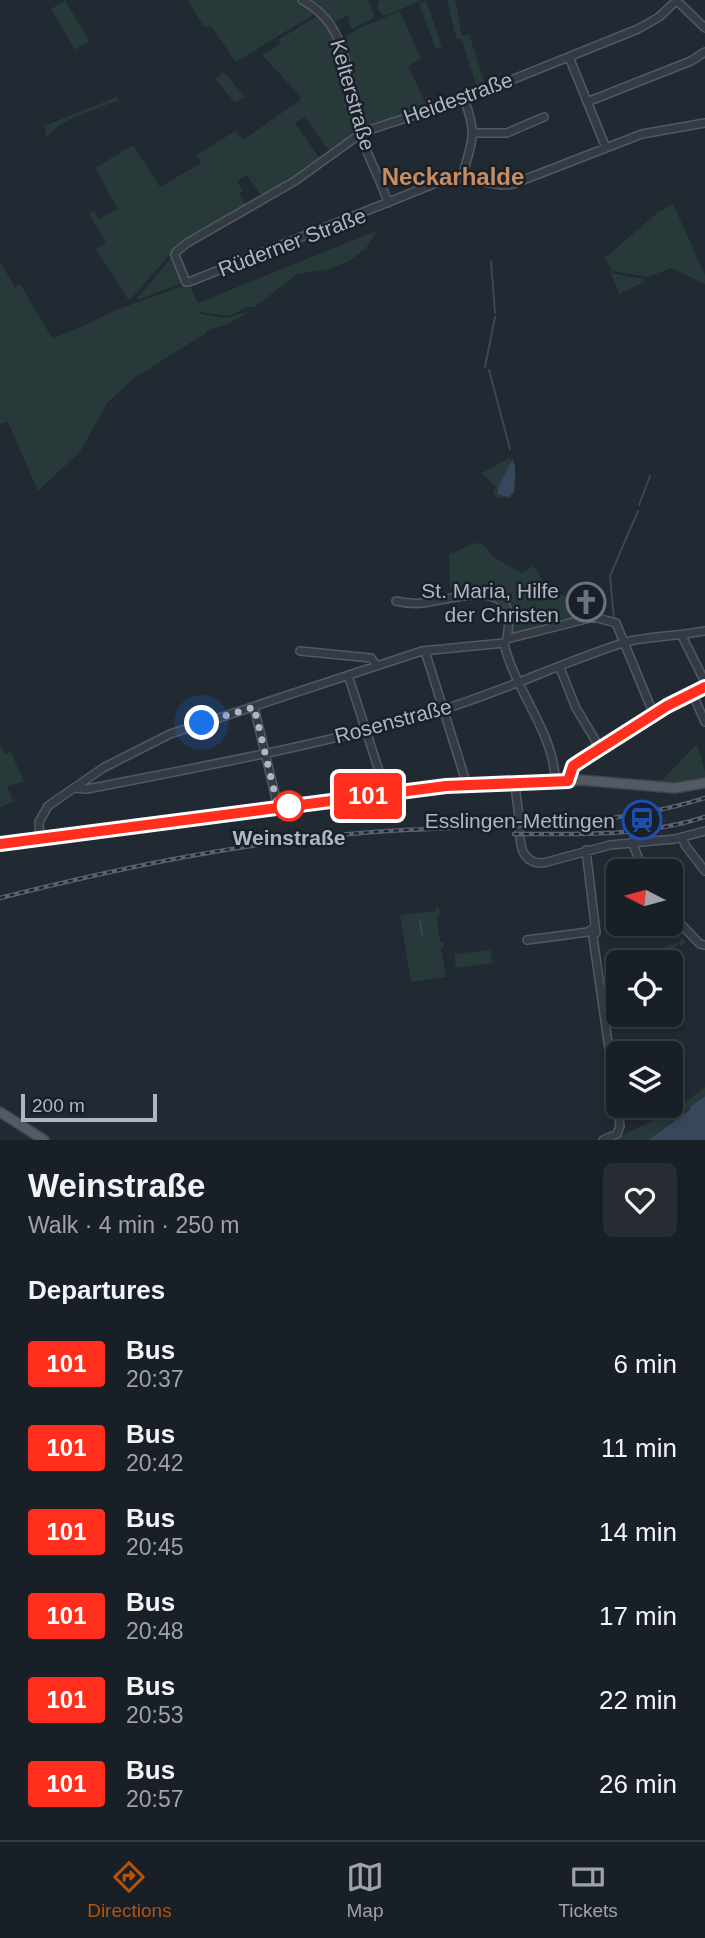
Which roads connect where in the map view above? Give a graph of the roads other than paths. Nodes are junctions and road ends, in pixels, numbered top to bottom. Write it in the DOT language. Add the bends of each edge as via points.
graph roads {
  1 [pos="302,0"];
  2 [pos="676,0"];
  3 [pos="705,28"];
  4 [pos="705,52"];
  5 [pos="569,57"];
  6 [pos="464,99"];
  7 [pos="587,102"];
  8 [pos="544,117"];
  9 [pos="705,123"];
  10 [pos="360,133"];
  11 [pos="474,133"];
  12 [pos="606,148"];
  13 [pos="463,177"];
  14 [pos="388,203"];
  15 [pos="175,254"];
  16 [pos="396,601"];
  17 [pos="705,631"];
  18 [pos="682,636"];
  19 [pos="506,641"];
  20 [pos="625,643"];
  21 [pos="300,651"];
  22 [pos="425,651"];
  23 [pos="377,666"];
  24 [pos="560,668"];
  25 [pos="348,675"];
  26 [pos="520,683"];
  27 [pos="705,685"];
  28 [pos="692,693"];
  29 [pos="254,707"];
  30 [pos="443,709"];
  31 [pos="654,715"];
  32 [pos="705,722"];
  33 [pos="365,729"];
  34 [pos="600,748"];
  35 [pos="265,754"];
  36 [pos="555,781"];
  37 [pos="571,781"];
  38 [pos="515,783"];
  39 [pos="467,785"];
  40 [pos="705,785"];
  41 [pos="74,788"];
  42 [pos="384,793"];
  43 [pos="278,807"];
  44 [pos="705,831"];
  45 [pos="682,837"];
  46 [pos="40,839"];
  47 [pos="632,842"];
  48 [pos="0,844"];
  49 [pos="586,850"];
  50 [pos="639,859"];
  51 [pos="705,871"];
  52 [pos="683,925"];
  53 [pos="593,928"];
  54 [pos="527,940"];
  55 [pos="704,945"];
  56 [pos="0,1112"];
  57 [pos="44,1140"];
  58 [pos="603,1140"];
  1 -- 10 [label="street, Kelterstraße" via="323,13 334,29"];
  2 -- 3 [label="street"];
  2 -- 5 [label="street, Heidestraße" via="642,27"];
  4 -- 7 [label="street"];
  5 -- 6 [label="street, Heidestraße"];
  5 -- 7 [label="street"];
  6 -- 10 [label="street, Heidestraße"];
  6 -- 11 [label="street"];
  7 -- 12 [label="street"];
  8 -- 11 [label="street" via="507,133"];
  9 -- 12 [label="street, Rüderner Straße" via="646,133"];
  10 -- 14 [label="street, Kelterstraße"];
  10 -- 15 [label="street, Heidestraße" via="295,181"];
  11 -- 13 [label="street"];
  12 -- 13 [label="street, Rüderner Straße" via="513,184"];
  13 -- 14 [label="street, Rüderner Straße" via="446,179"];
  14 -- 15 [label="street, Rüderner Straße" via="190,282 185,281"];
  16 -- 19 [label="street" via="419,604 491,596 507,608"];
  17 -- 18 [label="street, Rosenstraße"];
  18 -- 20 [label="street, Rosenstraße"];
  18 -- 27 [label="street"];
  19 -- 20 [label="street" via="594,617 617,624"];
  19 -- 22 [label="street"];
  19 -- 26 [label="street"];
  20 -- 24 [label="street, Rosenstraße"];
  20 -- 31 [label="street"];
  21 -- 23 [label="street" via="369,658"];
  22 -- 23 [label="street"];
  22 -- 30 [label="street"];
  23 -- 25 [label="street"];
  24 -- 26 [label="street, Rosenstraße"];
  24 -- 34 [label="street" via="576,708"];
  25 -- 29 [label="street"];
  25 -- 33 [label="street"];
  26 -- 30 [label="street, Rosenstraße"];
  26 -- 36 [label="street" via="555,768"];
  27 -- 28 [label="street"];
  28 -- 31 [label="street"];
  28 -- 32 [label="street"];
  29 -- 35 [label="street"];
  29 -- 41 [label="street" via="158,740"];
  30 -- 33 [label="street, Rosenstraße"];
  30 -- 39 [label="street"];
  31 -- 34 [label="street"];
  33 -- 35 [label="street, Rosenstraße"];
  33 -- 42 [label="street"];
  34 -- 37 [label="street" via="576,764"];
  35 -- 41 [label="street, Rosenstraße"];
  35 -- 43 [label="street"];
  36 -- 37 [label="main road"];
  36 -- 38 [label="main road"];
  37 -- 40 [label="main road" via="661,791"];
  38 -- 39 [label="main road"];
  38 -- 49 [label="street" via="520,845 526,857 541,863"];
  39 -- 42 [label="main road"];
  41 -- 46 [label="street" via="43,812"];
  42 -- 43 [label="main road"];
  43 -- 46 [label="main road"];
  44 -- 45 [label="street"];
  45 -- 47 [label="street"];
  45 -- 51 [label="street"];
  46 -- 48 [label="main road"];
  47 -- 49 [label="street"];
  47 -- 50 [label="street"];
  49 -- 53 [label="street" via="596,920"];
  52 -- 55 [label="street"];
  53 -- 54 [label="street"];
  53 -- 58 [label="street" via="620,1126 617,1134"];
  56 -- 57 [label="main road"];
}
